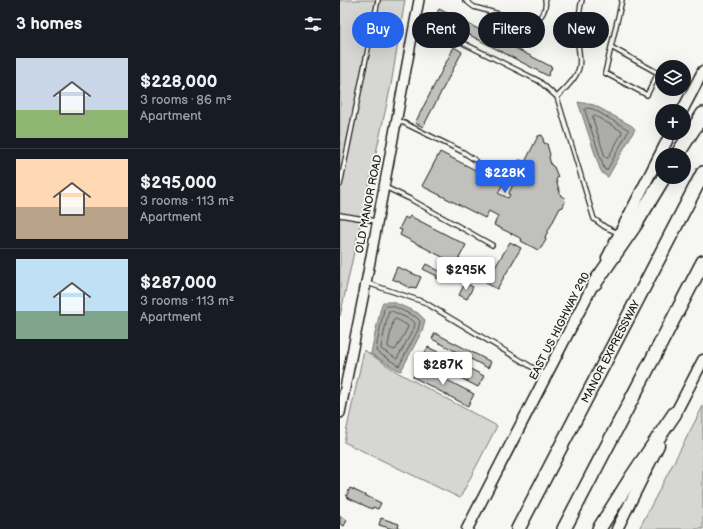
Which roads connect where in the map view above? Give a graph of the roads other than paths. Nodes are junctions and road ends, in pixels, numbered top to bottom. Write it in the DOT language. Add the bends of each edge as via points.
graph roads {
  1 [pos="378,0"];
  2 [pos="419,0"];
  3 [pos="465,0"];
  4 [pos="545,0"];
  5 [pos="582,0"];
  6 [pos="622,0"];
  7 [pos="417,12"];
  8 [pos="412,37"];
  9 [pos="470,46"];
  10 [pos="611,47"];
  11 [pos="703,71"];
  12 [pos="558,97"];
  13 [pos="686,104"];
  14 [pos="703,114"];
  15 [pos="396,118"];
  16 [pos="667,140"];
  17 [pos="681,148"];
  18 [pos="475,160"];
  19 [pos="703,173"];
  20 [pos="660,184"];
  21 [pos="340,185"];
  22 [pos="384,186"];
  23 [pos="340,215"];
  24 [pos="377,221"];
  25 [pos="619,234"];
  26 [pos="492,245"];
  27 [pos="703,262"];
  28 [pos="366,283"];
  29 [pos="595,283"];
  30 [pos="703,360"];
  31 [pos="547,376"];
  32 [pos="340,413"];
  33 [pos="676,413"];
  34 [pos="467,529"];
  35 [pos="518,529"];
  36 [pos="564,529"];
  37 [pos="600,529"];
  38 [pos="616,529"];
  1 -- 21 [label="lane"];
  2 -- 7 [label="street, OLD MANOR ROAD"];
  3 -- 4 [label="lane" via="474,6 527,22 534,22 542,15"];
  5 -- 12 [label="lane" via="578,34 579,68 571,83"];
  6 -- 10 [label="lane"];
  8 -- 15 [label="street, OLD MANOR ROAD"];
  9 -- 12 [label="lane" via="539,81"];
  10 -- 10 [label="lane" via="605,73 647,95 658,73"];
  11 -- 13 [label="main road"];
  12 -- 25 [label="lane" via="594,219"];
  14 -- 17 [label="highway"];
  15 -- 18 [label="lane"];
  15 -- 22 [label="street, OLD MANOR ROAD"];
  16 -- 25 [label="main road, EAST US HIGHWAY 290"];
  19 -- 35 [label="highway, MANOR EXPRESSWAY"];
  20 -- 29 [label="highway"];
  22 -- 24 [label="street, OLD MANOR ROAD"];
  22 -- 26 [label="lane"];
  23 -- 24 [label="lane"];
  24 -- 28 [label="street, OLD MANOR ROAD"];
  25 -- 29 [label="main road, EAST US HIGHWAY 290"];
  27 -- 36 [label="highway"];
  28 -- 31 [label="lane" via="424,302"];
  28 -- 32 [label="street, OLD MANOR ROAD"];
  29 -- 31 [label="main road, EAST US HIGHWAY 290"];
  30 -- 33 [label="main road"];
  31 -- 34 [label="main road, EAST US HIGHWAY 290"];
  33 -- 37 [label="highway" via="631,478"];
  33 -- 38 [label="main road"];
}
